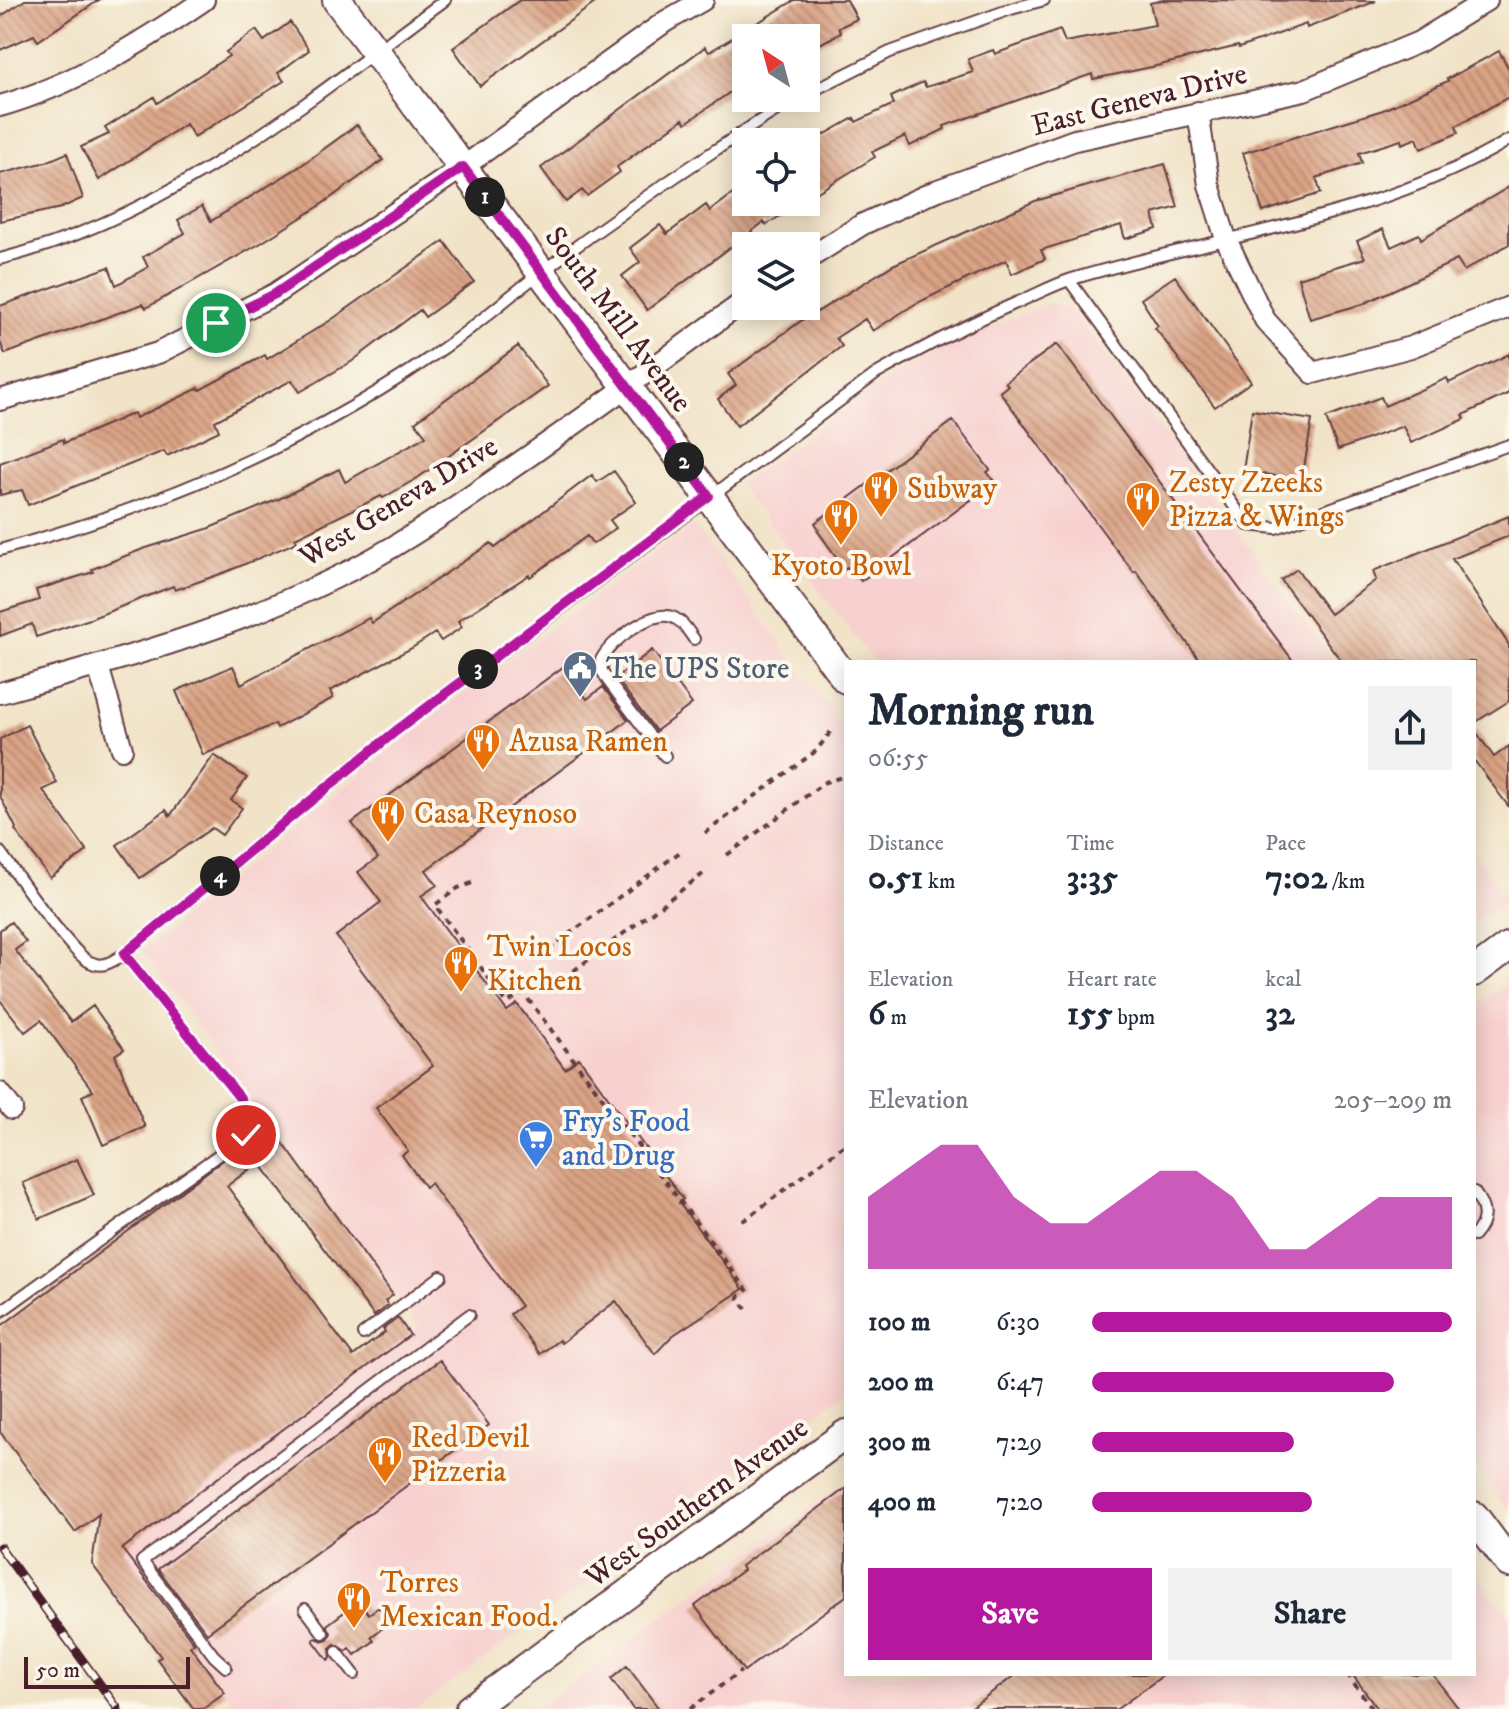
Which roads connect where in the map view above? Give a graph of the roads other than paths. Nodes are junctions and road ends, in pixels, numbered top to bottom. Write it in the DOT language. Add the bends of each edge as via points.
graph roads {
  1 [pos="204,0"];
  2 [pos="337,0"];
  3 [pos="445,0"];
  4 [pos="703,0"];
  5 [pos="1044,0"];
  6 [pos="1487,0"];
  7 [pos="375,51"];
  8 [pos="820,87"];
  9 [pos="0,106"];
  10 [pos="777,112"];
  11 [pos="1198,112"];
  12 [pos="1509,140"];
  13 [pos="463,167"];
  14 [pos="1226,239"];
  15 [pos="820,251"];
  16 [pos="0,259"];
  17 [pos="540,273"];
  18 [pos="1069,280"];
  19 [pos="1509,307"];
  20 [pos="732,310"];
  21 [pos="628,387"];
  22 [pos="0,400"];
  23 [pos="1509,445"];
  24 [pos="709,496"];
  25 [pos="0,550"];
  26 [pos="694,639"];
  27 [pos="98,666"];
  28 [pos="844,676"];
  29 [pos="0,693"];
  30 [pos="122,749"];
  31 [pos="665,756"];
  32 [pos="0,852"];
  33 [pos="1509,946"];
  34 [pos="124,954"];
  35 [pos="1476,971"];
  36 [pos="1476,1195"];
  37 [pos="1476,1232"];
  38 [pos="441,1276"];
  39 [pos="0,1312"];
  40 [pos="469,1315"];
  41 [pos="363,1334"];
  42 [pos="844,1435"];
  43 [pos="1476,1519"];
  44 [pos="1509,1563"];
  45 [pos="305,1609"];
  46 [pos="323,1633"];
  47 [pos="337,1652"];
  48 [pos="226,1667"];
  49 [pos="354,1674"];
  50 [pos="470,1709"];
  1 -- 9 [label="street" via="142,43 31,97"];
  2 -- 7 [label="main road, South Mill Avenue"];
  3 -- 7 [label="lane"];
  4 -- 13 [label="street"];
  5 -- 8 [label="lane" via="890,52"];
  6 -- 11 [label="street, East Geneva Drive" via="1419,42 1304,90"];
  7 -- 13 [label="main road, South Mill Avenue"];
  7 -- 16 [label="lane" via="256,139 182,184 89,229"];
  10 -- 17 [label="lane"];
  11 -- 14 [label="street" via="1209,185"];
  11 -- 15 [label="street, East Geneva Drive" via="1075,140 938,190 863,224"];
  12 -- 14 [label="lane" via="1408,189"];
  13 -- 17 [label="main road, South Mill Avenue"];
  13 -- 22 [label="street" via="275,294 158,353"];
  14 -- 18 [label="lane"];
  14 -- 19 [label="street" via="1265,320 1313,373 1411,347"];
  17 -- 21 [label="main road, South Mill Avenue"];
  17 -- 25 [label="lane" via="448,345 291,440 152,500"];
  18 -- 23 [label="lane" via="1248,525 1276,528"];
  18 -- 24 [label="lane" via="954,331 876,374"];
  20 -- 21 [label="street"];
  21 -- 24 [label="main road, South Mill Avenue"];
  21 -- 27 [label="street, West Geneva Drive" via="445,515 335,579 237,620"];
  24 -- 28 [label="main road, South Mill Avenue"];
  24 -- 34 [label="lane" via="396,731"];
  26 -- 31 [label="lane" via="676,618 658,615 611,645 601,660 608,681"];
  27 -- 29 [label="street, West Geneva Drive"];
  27 -- 30 [label="street"];
  32 -- 34 [label="lane" via="90,963 107,965"];
  33 -- 35 [label="main road"];
  34 -- 39 [label="lane" via="240,1098 249,1121 246,1135"];
  36 -- 37 [label="lane" via="1484,1205 1484,1218"];
  38 -- 41 [label="lane"];
  40 -- 48 [label="lane" via="142,1561"];
  42 -- 50 [label="main road, West Southern Avenue"];
  43 -- 44 [label="main road"];
  45 -- 46 [label="lane"];
  47 -- 49 [label="lane"];
}
